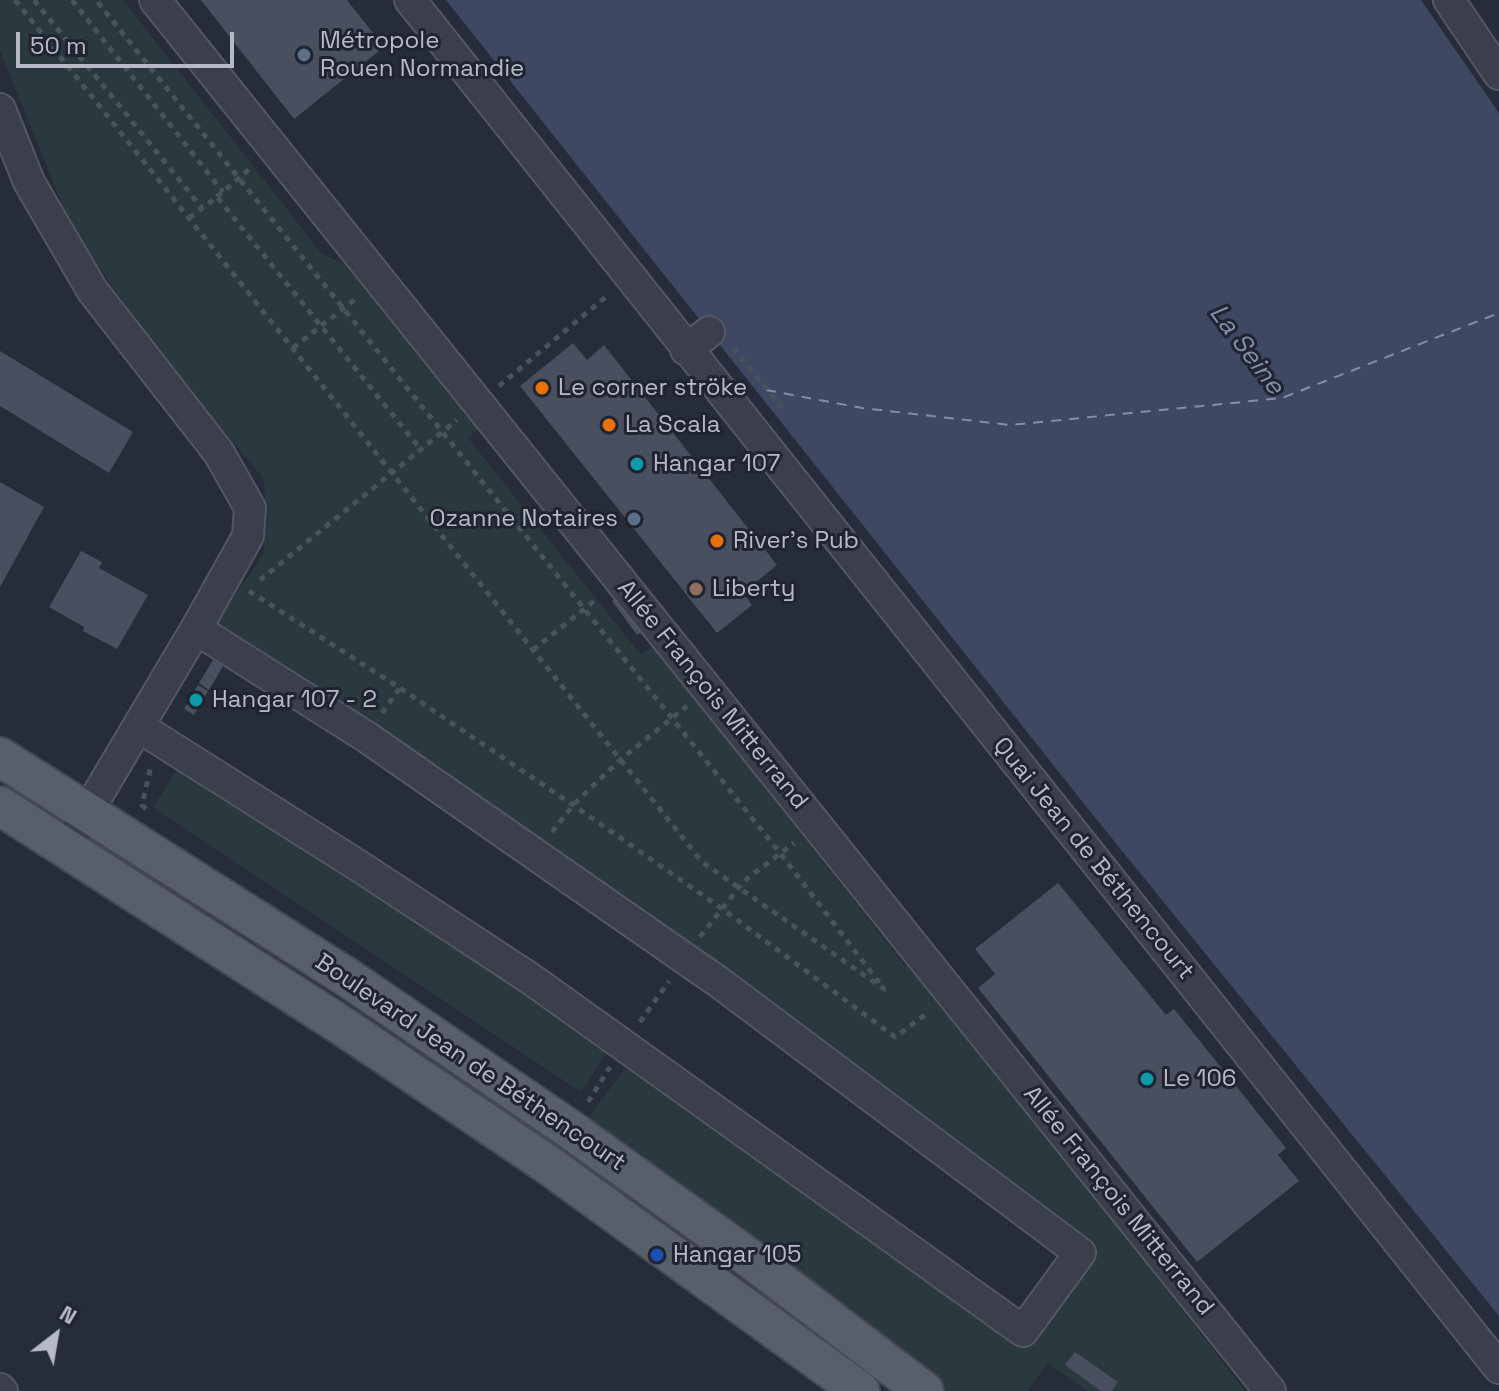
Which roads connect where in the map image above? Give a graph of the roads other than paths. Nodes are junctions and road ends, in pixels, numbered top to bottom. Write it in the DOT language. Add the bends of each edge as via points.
graph roads {
  1 [pos="155,0"];
  2 [pos="410,0"];
  3 [pos="1449,0"];
  4 [pos="1499,74"];
  5 [pos="0,109"];
  6 [pos="196,629"];
  7 [pos="139,727"];
  8 [pos="0,757"];
  9 [pos="0,806"];
  10 [pos="88,813"];
  11 [pos="66,848"];
  12 [pos="1499,1368"];
  13 [pos="860,1391"];
  14 [pos="924,1391"];
  15 [pos="1270,1391"];
  1 -- 15 [label="street, Allée François Mitterrand"];
  2 -- 12 [label="street, Quai Jean de Béthencourt" via="629,278 698,341"];
  3 -- 4 [label="street"];
  5 -- 6 [label="street" via="29,182 60,239 92,290 219,453 250,508 248,536"];
  6 -- 7 [label="street"];
  6 -- 7 [label="street" via="368,738 720,983 1080,1253 1023,1331 531,979"];
  7 -- 10 [label="street"];
  8 -- 10 [label="main road, Boulevard Jean de Béthencourt"];
  9 -- 11 [label="main road, Boulevard Jean de Béthencourt"];
  10 -- 11 [label="street"];
  10 -- 14 [label="main road, Boulevard Jean de Béthencourt" via="348,978 571,1130"];
  11 -- 13 [label="main road, Boulevard Jean de Béthencourt" via="547,1164"];
}
